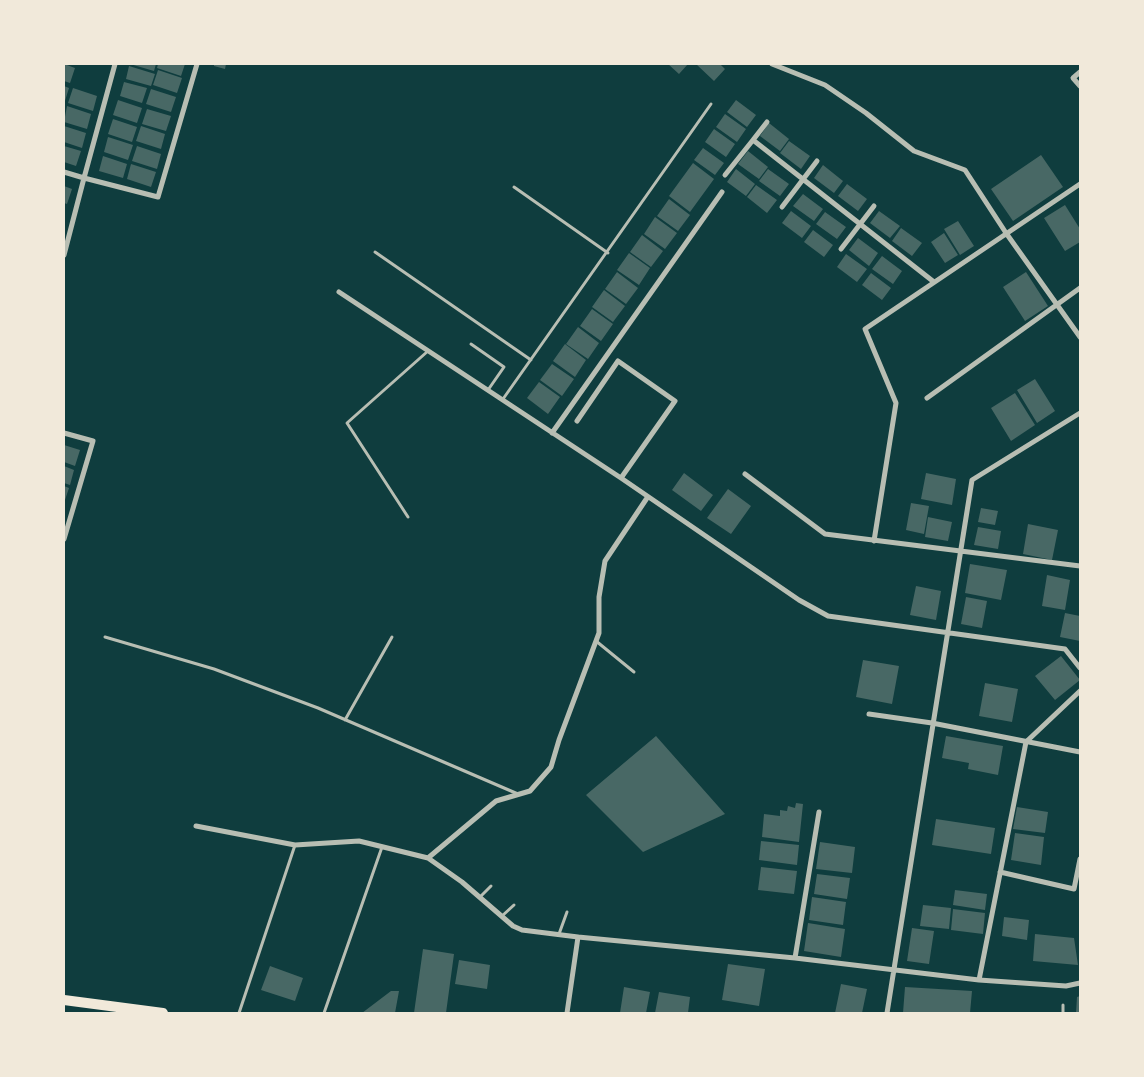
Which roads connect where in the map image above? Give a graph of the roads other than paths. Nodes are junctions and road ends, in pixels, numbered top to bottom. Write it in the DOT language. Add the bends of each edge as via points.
graph roads {
  1 [pos="115,64"];
  2 [pos="197,64"];
  3 [pos="772,64"];
  4 [pos="1080,72"];
  5 [pos="1080,86"];
  6 [pos="711,104"];
  7 [pos="767,122"];
  8 [pos="754,140"];
  9 [pos="817,161"];
  10 [pos="64,172"];
  11 [pos="725,175"];
  12 [pos="84,178"];
  13 [pos="804,178"];
  14 [pos="1080,184"];
  15 [pos="514,187"];
  16 [pos="722,192"];
  17 [pos="782,206"];
  18 [pos="874,206"];
  19 [pos="861,223"];
  20 [pos="1006,233"];
  21 [pos="841,249"];
  22 [pos="375,252"];
  23 [pos="608,253"];
  24 [pos="64,255"];
  25 [pos="934,282"];
  26 [pos="1080,288"];
  27 [pos="339,292"];
  28 [pos="1056,305"];
  29 [pos="1080,337"];
  30 [pos="471,344"];
  31 [pos="428,351"];
  32 [pos="531,360"];
  33 [pos="488,390"];
  34 [pos="927,398"];
  35 [pos="502,400"];
  36 [pos="1080,413"];
  37 [pos="577,421"];
  38 [pos="64,433"];
  39 [pos="552,433"];
  40 [pos="745,474"];
  41 [pos="621,478"];
  42 [pos="647,498"];
  43 [pos="408,516"];
  44 [pos="64,539"];
  45 [pos="874,542"];
  46 [pos="960,549"];
  47 [pos="1080,566"];
  48 [pos="946,633"];
  49 [pos="105,637"];
  50 [pos="392,637"];
  51 [pos="596,641"];
  52 [pos="1080,668"];
  53 [pos="634,672"];
  54 [pos="1080,691"];
  55 [pos="869,714"];
  56 [pos="345,720"];
  57 [pos="932,723"];
  58 [pos="1026,742"];
  59 [pos="1080,752"];
  60 [pos="518,794"];
  61 [pos="819,812"];
  62 [pos="196,826"];
  63 [pos="295,845"];
  64 [pos="382,847"];
  65 [pos="428,858"];
  66 [pos="1080,859"];
  67 [pos="1000,872"];
  68 [pos="492,886"];
  69 [pos="480,897"];
  70 [pos="514,905"];
  71 [pos="567,912"];
  72 [pos="502,917"];
  73 [pos="559,934"];
  74 [pos="578,937"];
  75 [pos="795,958"];
  76 [pos="893,971"];
  77 [pos="979,980"];
  78 [pos="1080,983"];
  79 [pos="64,1000"];
  80 [pos="1063,1005"];
  81 [pos="163,1013"];
  82 [pos="239,1013"];
  83 [pos="324,1013"];
  84 [pos="567,1013"];
  85 [pos="887,1013"];
  86 [pos="1063,1013"];
  1 -- 12 [label="street"];
  2 -- 12 [label="street" via="158,198"];
  3 -- 20 [label="street" via="826,85 914,151 965,170"];
  4 -- 5 [label="street" via="1073,78"];
  6 -- 23 [label="lane"];
  7 -- 8 [label="street"];
  8 -- 11 [label="street"];
  8 -- 13 [label="street"];
  9 -- 13 [label="street"];
  10 -- 12 [label="street"];
  12 -- 24 [label="street"];
  13 -- 17 [label="street"];
  13 -- 19 [label="street"];
  14 -- 20 [label="street"];
  15 -- 23 [label="lane"];
  16 -- 39 [label="street"];
  18 -- 19 [label="street"];
  19 -- 21 [label="street"];
  19 -- 25 [label="street"];
  20 -- 25 [label="street"];
  20 -- 28 [label="street"];
  22 -- 32 [label="lane"];
  23 -- 32 [label="lane"];
  25 -- 45 [label="street" via="865,329 896,403"];
  26 -- 28 [label="street"];
  27 -- 31 [label="street"];
  28 -- 29 [label="street"];
  28 -- 34 [label="street"];
  30 -- 33 [label="lane" via="504,367"];
  31 -- 33 [label="street"];
  31 -- 43 [label="lane" via="347,423"];
  32 -- 35 [label="lane"];
  33 -- 35 [label="street"];
  35 -- 39 [label="street"];
  36 -- 46 [label="street" via="972,480"];
  37 -- 41 [label="street" via="618,361 675,401"];
  38 -- 44 [label="street" via="93,441"];
  39 -- 41 [label="street"];
  40 -- 45 [label="street" via="825,534"];
  41 -- 42 [label="street"];
  42 -- 48 [label="street" via="828,616"];
  42 -- 51 [label="street" via="605,561"];
  45 -- 46 [label="street"];
  46 -- 47 [label="street"];
  46 -- 48 [label="street"];
  48 -- 52 [label="street" via="1065,649"];
  48 -- 57 [label="street"];
  49 -- 56 [label="lane" via="214,669"];
  50 -- 56 [label="lane"];
  51 -- 53 [label="lane"];
  51 -- 60 [label="street" via="551,767 530,791"];
  54 -- 58 [label="street"];
  55 -- 57 [label="street"];
  56 -- 60 [label="lane"];
  57 -- 58 [label="street"];
  57 -- 76 [label="street"];
  58 -- 59 [label="street"];
  58 -- 67 [label="street"];
  60 -- 65 [label="street" via="496,801"];
  61 -- 75 [label="street"];
  62 -- 63 [label="street"];
  63 -- 64 [label="street" via="359,841"];
  63 -- 82 [label="lane"];
  64 -- 65 [label="street"];
  64 -- 83 [label="lane"];
  65 -- 69 [label="street"];
  66 -- 67 [label="street" via="1074,889"];
  67 -- 77 [label="street"];
  68 -- 69 [label="lane"];
  69 -- 72 [label="street"];
  70 -- 72 [label="lane"];
  71 -- 73 [label="lane"];
  72 -- 73 [label="street" via="522,930"];
  73 -- 74 [label="street"];
  74 -- 75 [label="street"];
  74 -- 84 [label="street"];
  75 -- 76 [label="street"];
  76 -- 77 [label="street"];
  76 -- 85 [label="street"];
  77 -- 78 [label="street" via="1066,986"];
  79 -- 81 [label="highway"];
  80 -- 86 [label="lane"];
}
